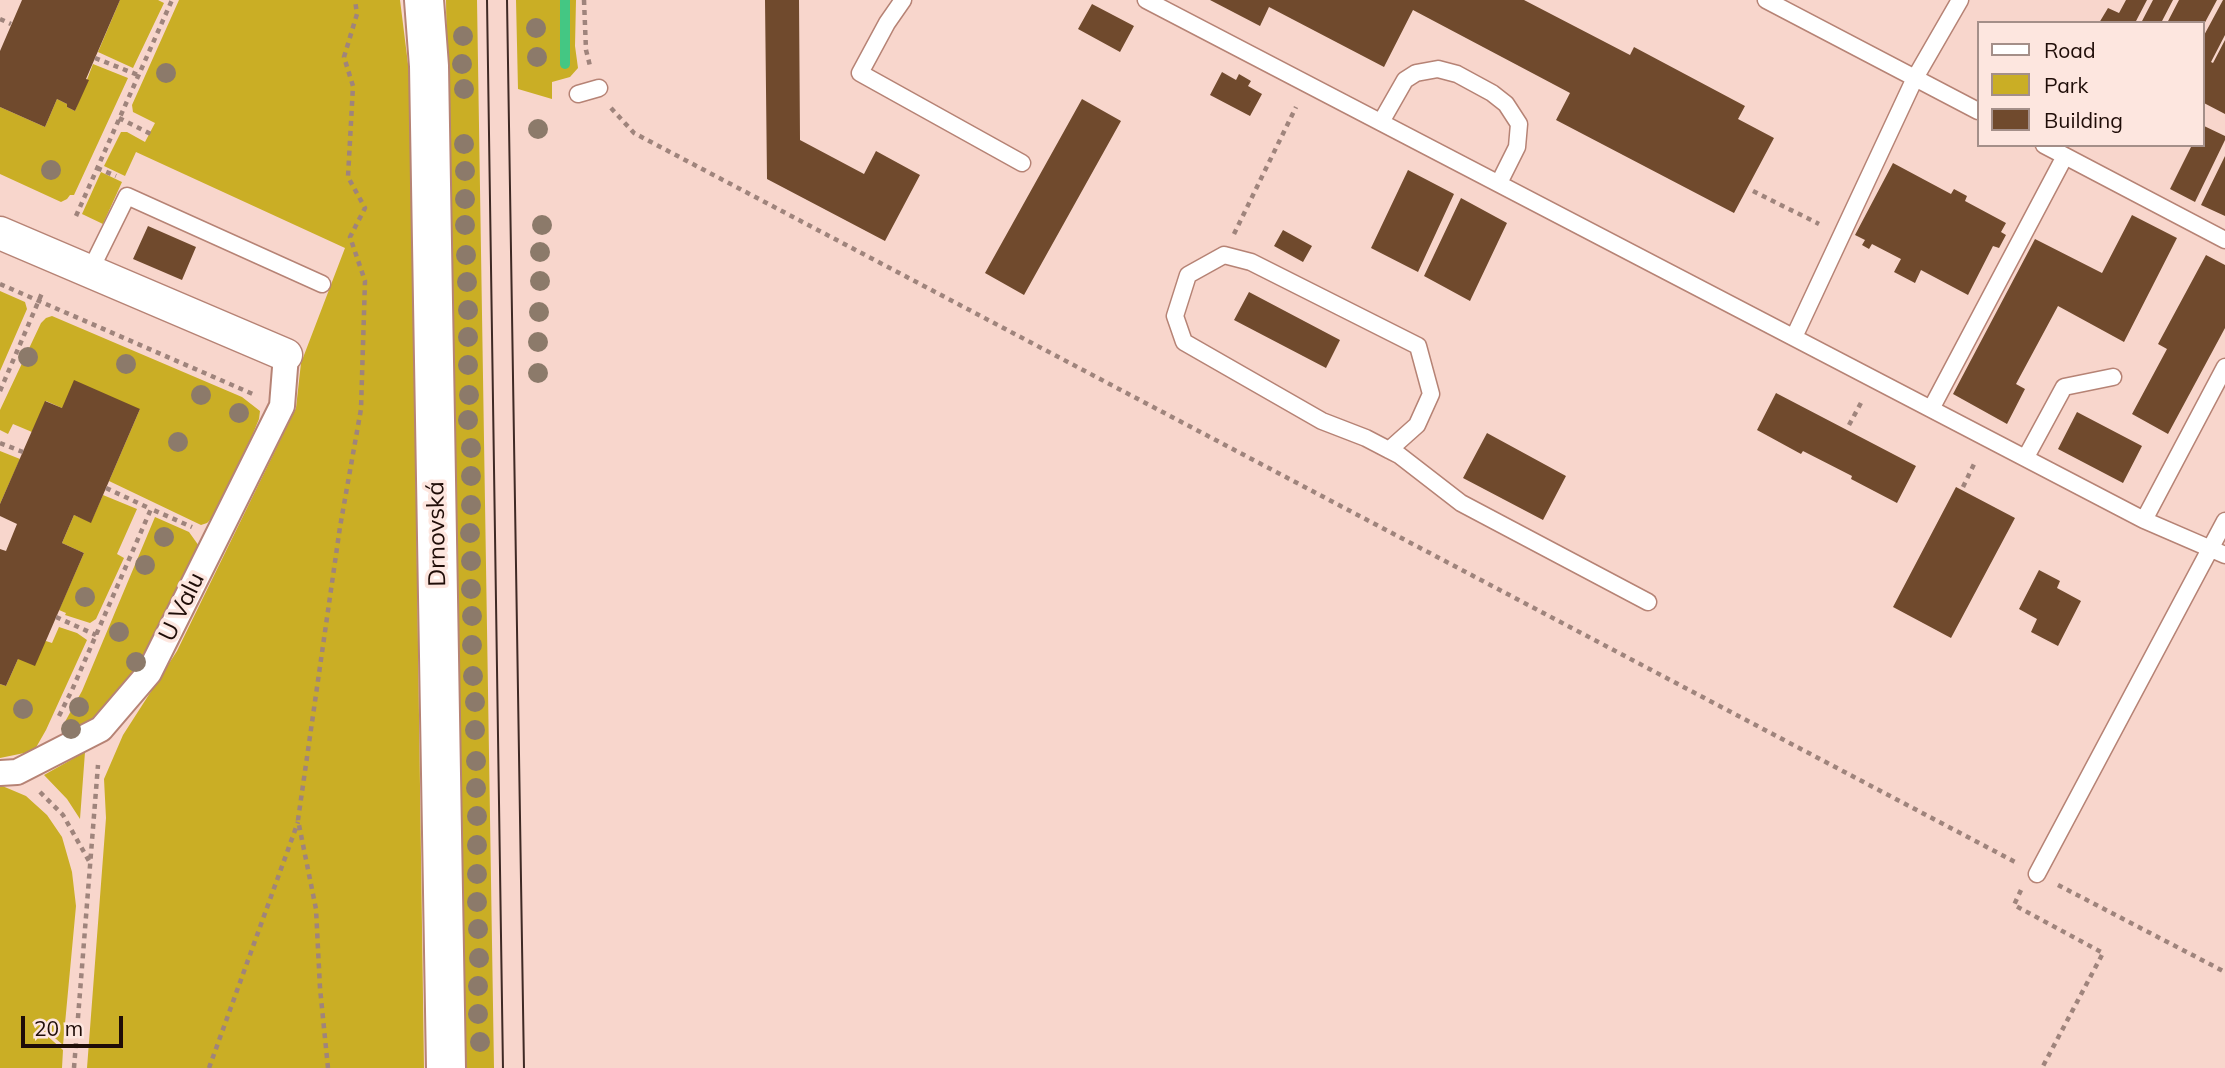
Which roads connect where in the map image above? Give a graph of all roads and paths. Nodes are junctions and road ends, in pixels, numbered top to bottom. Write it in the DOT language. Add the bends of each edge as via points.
graph roads {
  1 [pos="172,0"];
  2 [pos="355,0"];
  3 [pos="424,0"];
  4 [pos="584,0"];
  5 [pos="903,0"];
  6 [pos="1146,0"];
  7 [pos="1766,0"];
  8 [pos="1960,0"];
  9 [pos="0,19"];
  10 [pos="10,24"];
  11 [pos="95,58"];
  12 [pos="138,75"];
  13 [pos="1915,78"];
  14 [pos="1308,84"];
  15 [pos="599,88"];
  16 [pos="578,94"];
  17 [pos="1976,110"];
  18 [pos="119,118"];
  19 [pos="1381,122"];
  20 [pos="153,135"];
  21 [pos="2048,147"];
  22 [pos="2065,156"];
  23 [pos="1022,163"];
  24 [pos="97,167"];
  25 [pos="123,179"];
  26 [pos="1499,183"];
  27 [pos="1753,191"];
  28 [pos="76,216"];
  29 [pos="0,233"];
  30 [pos="1842,236"];
  31 [pos="2225,240"];
  32 [pos="1224,255"];
  33 [pos="90,271"];
  34 [pos="0,284"];
  35 [pos="322,284"];
  36 [pos="42,293"];
  37 [pos="38,301"];
  38 [pos="1794,337"];
  39 [pos="286,355"];
  40 [pos="2225,368"];
  41 [pos="2113,377"];
  42 [pos="0,391"];
  43 [pos="282,406"];
  44 [pos="1931,409"];
  45 [pos="0,443"];
  46 [pos="1389,450"];
  47 [pos="23,452"];
  48 [pos="2025,457"];
  49 [pos="106,488"];
  50 [pos="151,509"];
  51 [pos="2144,520"];
  52 [pos="2225,521"];
  53 [pos="216,538"];
  54 [pos="2217,552"];
  55 [pos="1648,602"];
  56 [pos="56,617"];
  57 [pos="96,635"];
  58 [pos="101,729"];
  59 [pos="17,769"];
  60 [pos="298,820"];
  61 [pos="89,862"];
  62 [pos="2034,872"];
  63 [pos="2225,972"];
  64 [pos="74,1068"];
  65 [pos="209,1068"];
  66 [pos="328,1068"];
  67 [pos="446,1068"];
  68 [pos="2042,1068"];
  1 -- 12 [label="path"];
  2 -- 60 [label="path" via="357,14 344,57 354,86 348,177 365,208 350,237 365,281 361,409"];
  3 -- 67 [label="main road, Drnovská" via="429,66"];
  4 -- 15 [label="path" via="586,50"];
  5 -- 23 [label="lane" via="860,73"];
  6 -- 14 [label="lane"];
  7 -- 13 [label="lane"];
  8 -- 13 [label="lane"];
  9 -- 10 [label="path"];
  11 -- 12 [label="path"];
  12 -- 18 [label="path"];
  13 -- 17 [label="lane"];
  13 -- 30 [label="lane"];
  14 -- 19 [label="lane"];
  14 -- 32 [label="path"];
  15 -- 16 [label="lane"];
  15 -- 62 [label="path" via="634,133"];
  18 -- 20 [label="path"];
  18 -- 24 [label="path"];
  19 -- 26 [label="lane"];
  19 -- 26 [label="lane" via="1405,80 1416,73 1438,69 1457,74 1507,104 1519,124 1517,147"];
  21 -- 22 [label="lane"];
  22 -- 31 [label="lane"];
  22 -- 44 [label="lane"];
  24 -- 25 [label="path"];
  24 -- 28 [label="path"];
  26 -- 38 [label="lane"];
  27 -- 30 [label="path"];
  29 -- 33 [label="street, U Valu"];
  30 -- 38 [label="lane"];
  32 -- 46 [label="lane" via="1251,262 1418,346 1431,394 1417,425"];
  32 -- 46 [label="lane" via="1188,275 1175,316 1184,342 1322,422"];
  33 -- 35 [label="lane" via="127,196"];
  33 -- 39 [label="street, U Valu"];
  34 -- 37 [label="path"];
  36 -- 37 [label="path"];
  37 -- 42 [label="path"];
  37 -- 43 [label="path"];
  38 -- 44 [label="lane"];
  39 -- 43 [label="street, U Valu"];
  40 -- 51 [label="lane"];
  41 -- 48 [label="lane" via="2064,387"];
  43 -- 53 [label="street, U Valu"];
  44 -- 48 [label="lane"];
  45 -- 47 [label="path"];
  46 -- 55 [label="lane" via="1461,503"];
  48 -- 51 [label="lane"];
  49 -- 50 [label="path"];
  50 -- 53 [label="path"];
  50 -- 57 [label="path"];
  51 -- 54 [label="lane"];
  52 -- 54 [label="lane"];
  53 -- 58 [label="street, U Valu" via="149,673"];
  54 -- 62 [label="lane"];
  56 -- 57 [label="path"];
  57 -- 59 [label="path" via="72,690"];
  58 -- 59 [label="street"];
  58 -- 61 [label="path"];
  59 -- 61 [label="path" via="63,815"];
  60 -- 65 [label="path"];
  60 -- 66 [label="path" via="316,909"];
  61 -- 64 [label="path"];
  62 -- 63 [label="path"];
  62 -- 68 [label="path" via="2014,905 2103,953"];
}
